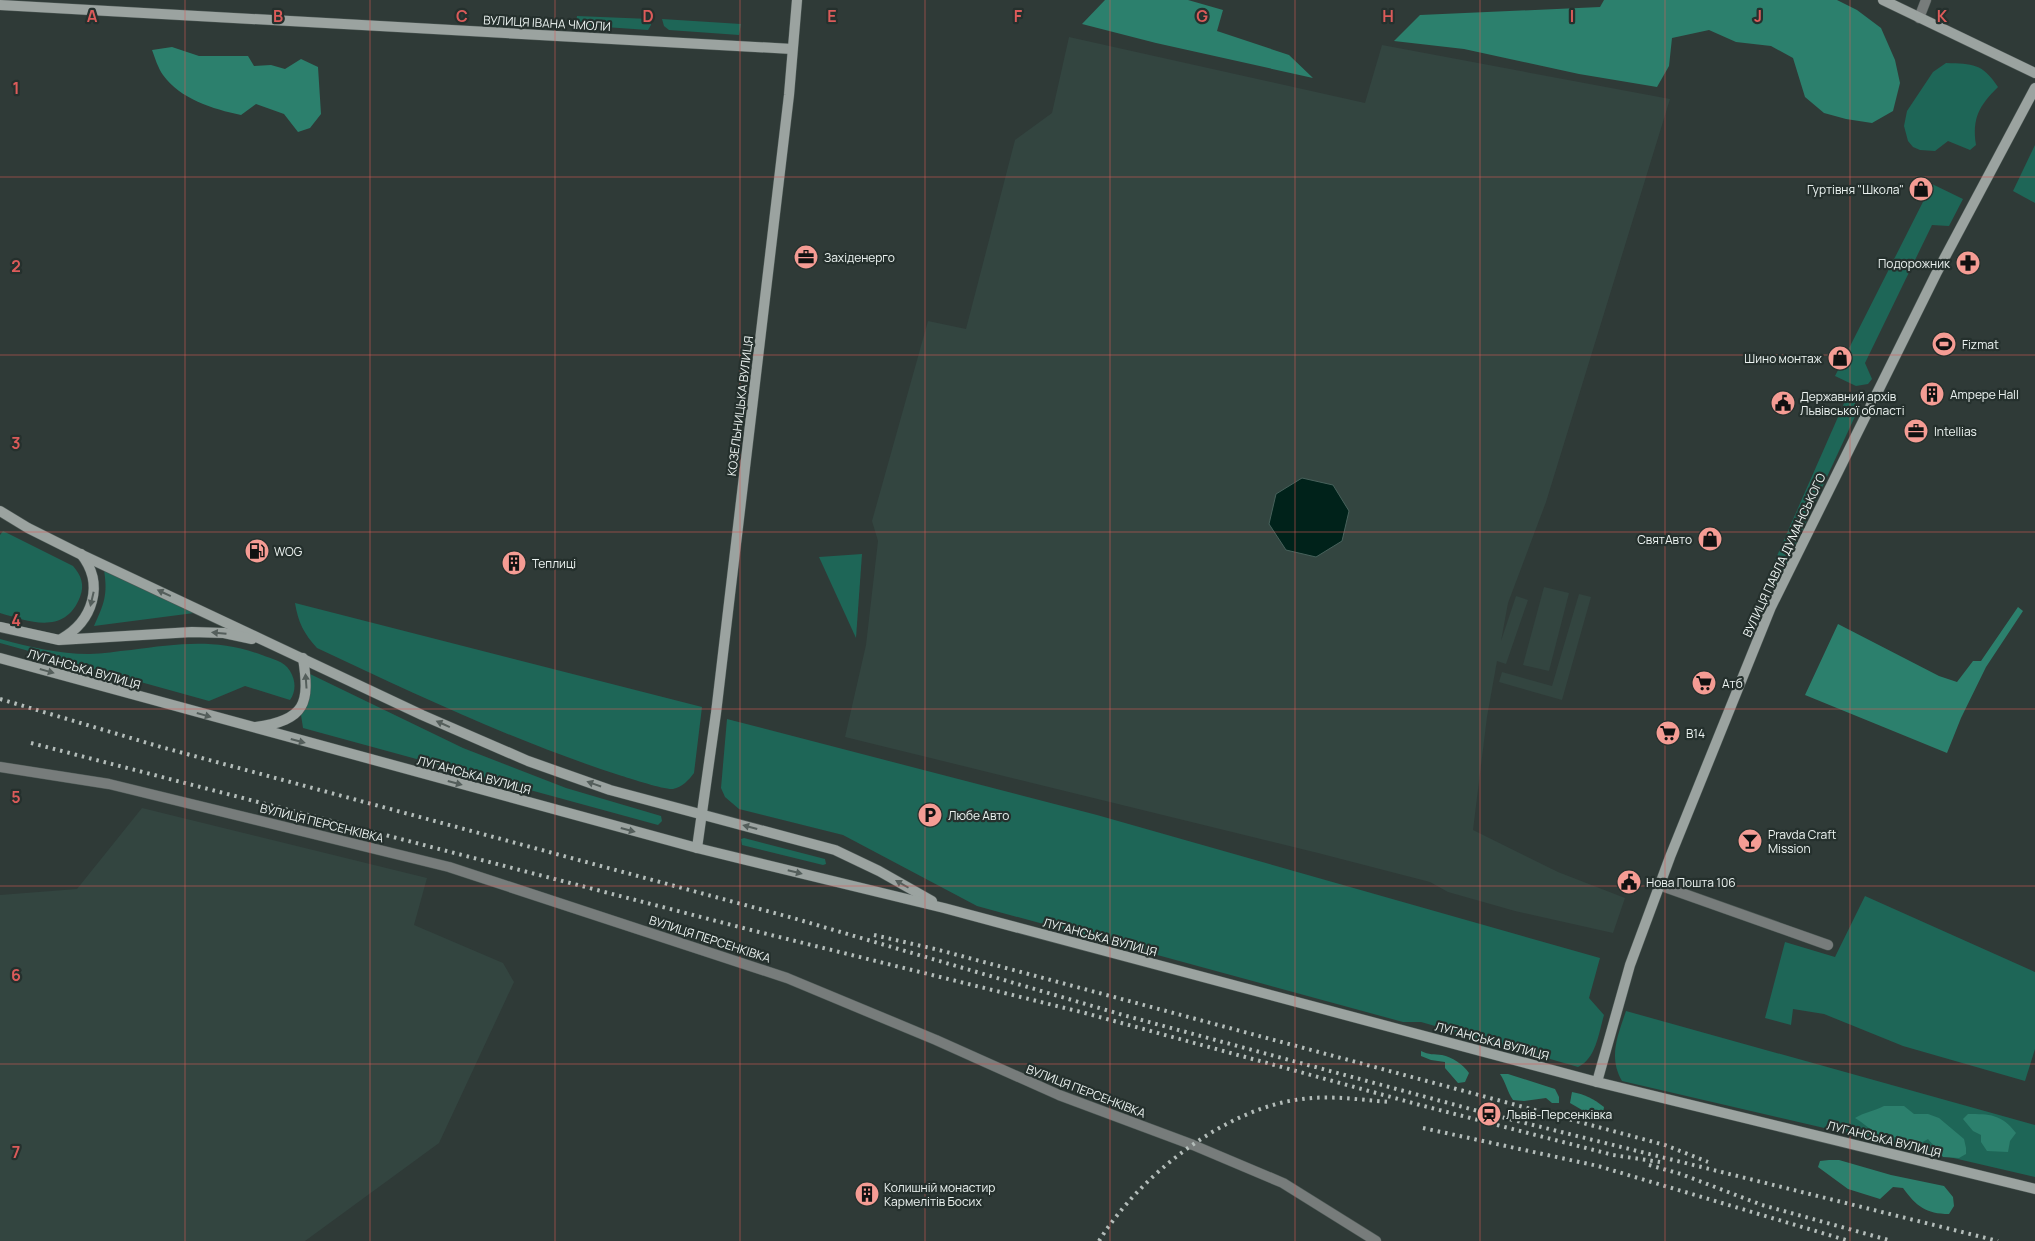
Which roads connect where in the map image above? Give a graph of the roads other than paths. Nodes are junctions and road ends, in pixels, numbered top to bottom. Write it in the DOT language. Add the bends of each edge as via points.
graph roads {
  1 [pos="798,0"];
  2 [pos="1882,0"];
  3 [pos="1926,0"];
  4 [pos="0,5"];
  5 [pos="1919,18"];
  6 [pos="792,49"];
  7 [pos="2035,73"];
  8 [pos="2035,88"];
  9 [pos="0,511"];
  10 [pos="0,519"];
  11 [pos="28,528"];
  12 [pos="80,554"];
  13 [pos="0,627"];
  14 [pos="59,640"];
  15 [pos="267,642"];
  16 [pos="0,658"];
  17 [pos="303,658"];
  18 [pos="251,728"];
  19 [pos="0,767"];
  20 [pos="702,814"];
  21 [pos="697,848"];
  22 [pos="1659,886"];
  23 [pos="944,908"];
  24 [pos="1828,945"];
  25 [pos="1597,1082"];
  26 [pos="2035,1189"];
  27 [pos="1376,1241"];
  1 -- 6 [label="main road, КОЗЕЛЬНИЦЬКА ВУЛИЦЯ"];
  2 -- 5 [label="main road"];
  3 -- 5 [label="street"];
  4 -- 6 [label="main road, ВУЛИЦЯ ІВАНА ЧМОЛИ"];
  5 -- 7 [label="main road"];
  6 -- 20 [label="main road, КОЗЕЛЬНИЦЬКА ВУЛИЦЯ"];
  8 -- 22 [label="main road, ВУЛИЦЯ ПАВЛА ДУМАНСЬКОГО" via="1936,274 1771,607"];
  9 -- 11 [label="main road, ЛУГАНСЬКА ВУЛИЦЯ"];
  10 -- 11 [label="main road, ЛУГАНСЬКА ВУЛИЦЯ"];
  11 -- 12 [label="main road, ЛУГАНСЬКА ВУЛИЦЯ"];
  12 -- 14 [label="main road, ЛУГАНСЬКА ВУЛИЦЯ, one-way" via="92,572 94,593 88,612 76,629"];
  15 -- 12 [label="main road, ЛУГАНСЬКА ВУЛИЦЯ, one-way"];
  13 -- 14 [label="main road, ЛУГАНСЬКА ВУЛИЦЯ"];
  15 -- 14 [label="main road, ЛУГАНСЬКА ВУЛИЦЯ, one-way" via="224,633 192,632"];
  15 -- 17 [label="main road, ЛУГАНСЬКА ВУЛИЦЯ"];
  16 -- 18 [label="main road, ЛУГАНСЬКА ВУЛИЦЯ, one-way"];
  18 -- 17 [label="main road, one-way" via="280,723 301,707 306,692"];
  20 -- 17 [label="main road, ЛУГАНСЬКА ВУЛИЦЯ, one-way" via="610,790 528,761"];
  18 -- 21 [label="main road, ЛУГАНСЬКА ВУЛИЦЯ, one-way"];
  19 -- 27 [label="street, ВУЛИЦЯ ПЕРСЕНКІВКА" via="109,784 449,867 787,978 1058,1095 1283,1182"];
  20 -- 21 [label="main road, КОЗЕЛЬНИЦЬКА ВУЛИЦЯ"];
  23 -- 20 [label="main road, ЛУГАНСЬКА ВУЛИЦЯ, one-way" via="835,850"];
  21 -- 23 [label="main road, ЛУГАНСЬКА ВУЛИЦЯ, one-way"];
  22 -- 24 [label="street"];
  22 -- 25 [label="main road, ВУЛИЦЯ ПАВЛА ДУМАНСЬКОГО" via="1630,965"];
  23 -- 25 [label="main road, ЛУГАНСЬКА ВУЛИЦЯ"];
  25 -- 26 [label="main road, ЛУГАНСЬКА ВУЛИЦЯ"];
}
